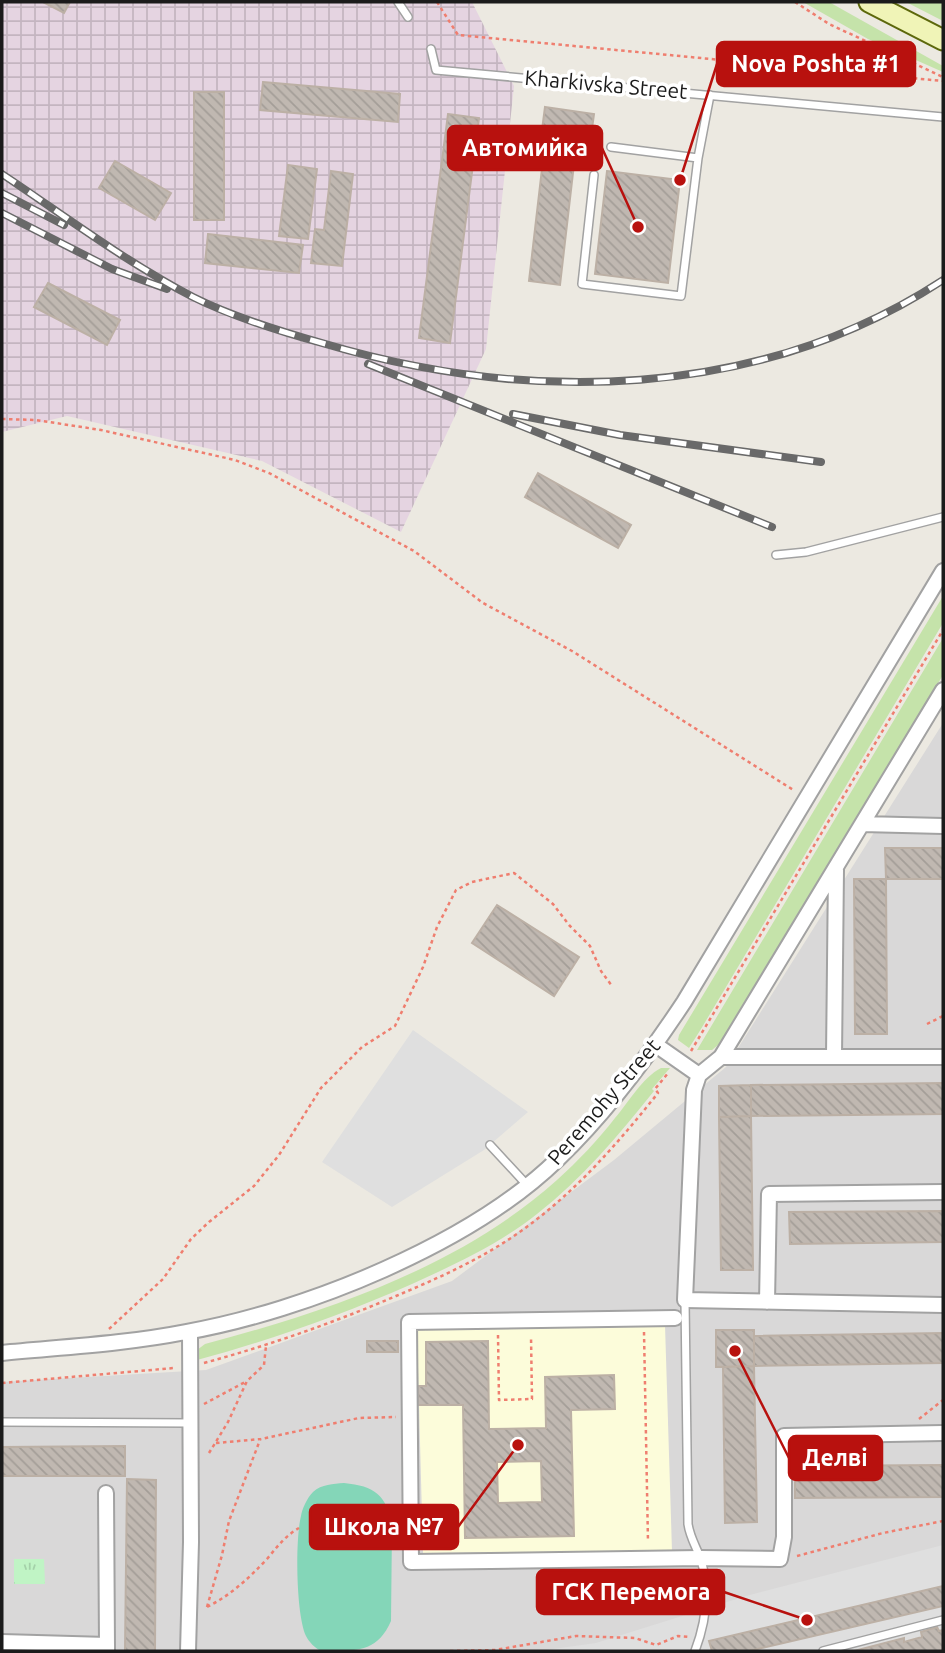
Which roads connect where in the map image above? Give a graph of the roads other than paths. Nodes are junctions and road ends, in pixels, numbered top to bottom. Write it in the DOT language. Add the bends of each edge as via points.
graph roads {
  1 [pos="398,2"];
  2 [pos="869,2"];
  3 [pos="408,17"];
  4 [pos="943,40"];
  5 [pos="431,49"];
  6 [pos="710,95"];
  7 [pos="943,117"];
  8 [pos="611,147"];
  9 [pos="698,158"];
  10 [pos="594,175"];
  11 [pos="943,517"];
  12 [pos="775,555"];
  13 [pos="943,571"];
  14 [pos="943,691"];
  15 [pos="862,824"];
  16 [pos="943,826"];
  17 [pos="836,869"];
  18 [pos="656,1045"];
  19 [pos="834,1056"];
  20 [pos="721,1057"];
  21 [pos="943,1057"];
  22 [pos="699,1075"];
  23 [pos="490,1145"];
  24 [pos="527,1185"];
  25 [pos="943,1192"];
  26 [pos="685,1300"];
  27 [pos="767,1302"];
  28 [pos="943,1305"];
  29 [pos="675,1318"];
  30 [pos="190,1332"];
  31 [pos="2,1353"];
  32 [pos="190,1418"];
  33 [pos="2,1423"];
  34 [pos="943,1433"];
  35 [pos="106,1493"];
  36 [pos="700,1558"];
  37 [pos="943,1620"];
  38 [pos="2,1642"];
  39 [pos="107,1648"];
  40 [pos="188,1651"];
  41 [pos="695,1651"];
  42 [pos="823,1651"];
  1 -- 3 [label="lane"];
  2 -- 4 [label="street"];
  5 -- 6 [label="lane, Kharkivska Street" via="436,70"];
  6 -- 7 [label="lane, Kharkivska Street"];
  6 -- 9 [label="lane"];
  8 -- 9 [label="lane"];
  9 -- 10 [label="lane" via="681,296 582,284"];
  11 -- 12 [label="lane" via="806,552"];
  13 -- 18 [label="street, Peremohy Street"];
  14 -- 15 [label="street"];
  15 -- 16 [label="street"];
  15 -- 17 [label="street"];
  17 -- 19 [label="street"];
  17 -- 20 [label="street"];
  18 -- 22 [label="street"];
  18 -- 24 [label="street, Peremohy Street" via="582,1136"];
  19 -- 20 [label="street"];
  19 -- 21 [label="street"];
  20 -- 22 [label="street"];
  22 -- 26 [label="street" via="694,1090"];
  23 -- 24 [label="lane"];
  24 -- 30 [label="street, Peremohy Street" via="468,1226 394,1264 261,1314"];
  25 -- 27 [label="street" via="769,1194"];
  26 -- 27 [label="street"];
  26 -- 36 [label="lane" via="688,1524"];
  27 -- 28 [label="street"];
  29 -- 36 [label="street" via="409,1322 411,1562"];
  30 -- 31 [label="street, Peremohy Street"];
  30 -- 32 [label="street"];
  32 -- 33 [label="lane"];
  32 -- 40 [label="street"];
  34 -- 36 [label="street" via="784,1436 780,1559"];
  35 -- 39 [label="street"];
  36 -- 41 [label="lane" via="707,1586"];
  37 -- 42 [label="lane"];
  38 -- 39 [label="street"];
}
